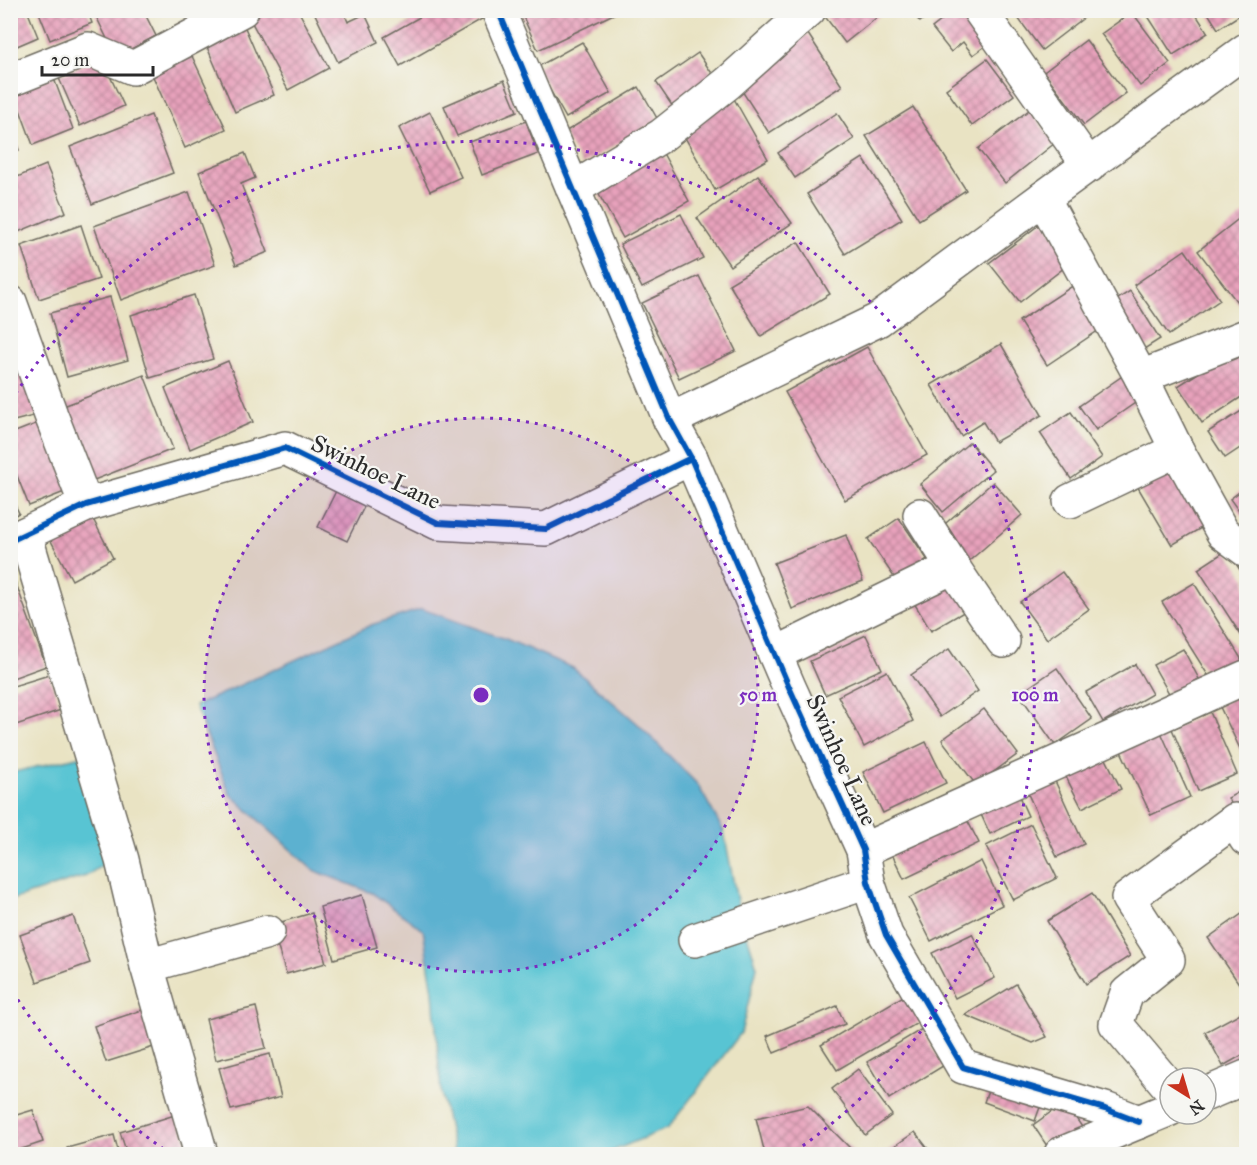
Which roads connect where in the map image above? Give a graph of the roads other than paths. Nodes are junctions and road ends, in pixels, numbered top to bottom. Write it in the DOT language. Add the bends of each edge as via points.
graph roads {
  1 [pos="242,10"];
  2 [pos="498,10"];
  3 [pos="809,10"];
  4 [pos="980,11"];
  5 [pos="1246,50"];
  6 [pos="10,80"];
  7 [pos="1089,165"];
  8 [pos="573,189"];
  9 [pos="1042,198"];
  10 [pos="10,302"];
  11 [pos="1246,336"];
  12 [pos="1141,377"];
  13 [pos="670,420"];
  14 [pos="1177,450"];
  15 [pos="691,458"];
  16 [pos="1070,501"];
  17 [pos="86,505"];
  18 [pos="921,515"];
  19 [pos="18,538"];
  20 [pos="1246,550"];
  21 [pos="953,567"];
  22 [pos="1003,641"];
  23 [pos="775,654"];
  24 [pos="1246,677"];
  25 [pos="1246,839"];
  26 [pos="863,850"];
  27 [pos="868,882"];
  28 [pos="268,932"];
  29 [pos="695,940"];
  30 [pos="147,966"];
  31 [pos="1158,1074"];
  32 [pos="1246,1077"];
  33 [pos="1218,1089"];
  34 [pos="1158,1114"];
  35 [pos="1139,1122"];
  36 [pos="201,1155"];
  37 [pos="1061,1155"];
  1 -- 6 [label="street" via="133,68 88,49"];
  2 -- 8 [label="street, Swinhoe Lane"];
  3 -- 8 [label="street" via="728,83 661,136"];
  4 -- 7 [label="street"];
  5 -- 7 [label="street"];
  7 -- 9 [label="street"];
  8 -- 13 [label="street, Swinhoe Lane"];
  9 -- 12 [label="street"];
  9 -- 13 [label="street" via="879,320"];
  10 -- 17 [label="street"];
  11 -- 12 [label="street"];
  12 -- 14 [label="street"];
  13 -- 15 [label="street, Swinhoe Lane"];
  14 -- 16 [label="street"];
  14 -- 20 [label="street" via="1223,533"];
  15 -- 17 [label="street, Swinhoe Lane" via="546,529 438,523 285,448"];
  15 -- 23 [label="street, Swinhoe Lane"];
  17 -- 19 [label="street, Swinhoe Lane"];
  18 -- 21 [label="street"];
  19 -- 30 [label="street" via="123,860"];
  21 -- 22 [label="street"];
  21 -- 23 [label="street"];
  23 -- 26 [label="street, Swinhoe Lane"];
  24 -- 26 [label="street"];
  25 -- 31 [label="street" via="1235,820 1128,898 1168,960 1127,993 1116,1024"];
  26 -- 27 [label="street, Swinhoe Lane"];
  27 -- 29 [label="street"];
  27 -- 35 [label="street, Swinhoe Lane" via="886,935 963,1067"];
  28 -- 30 [label="street"];
  30 -- 36 [label="street"];
  32 -- 33 [label="street"];
  34 -- 35 [label="street"];
  35 -- 37 [label="street"];
}
